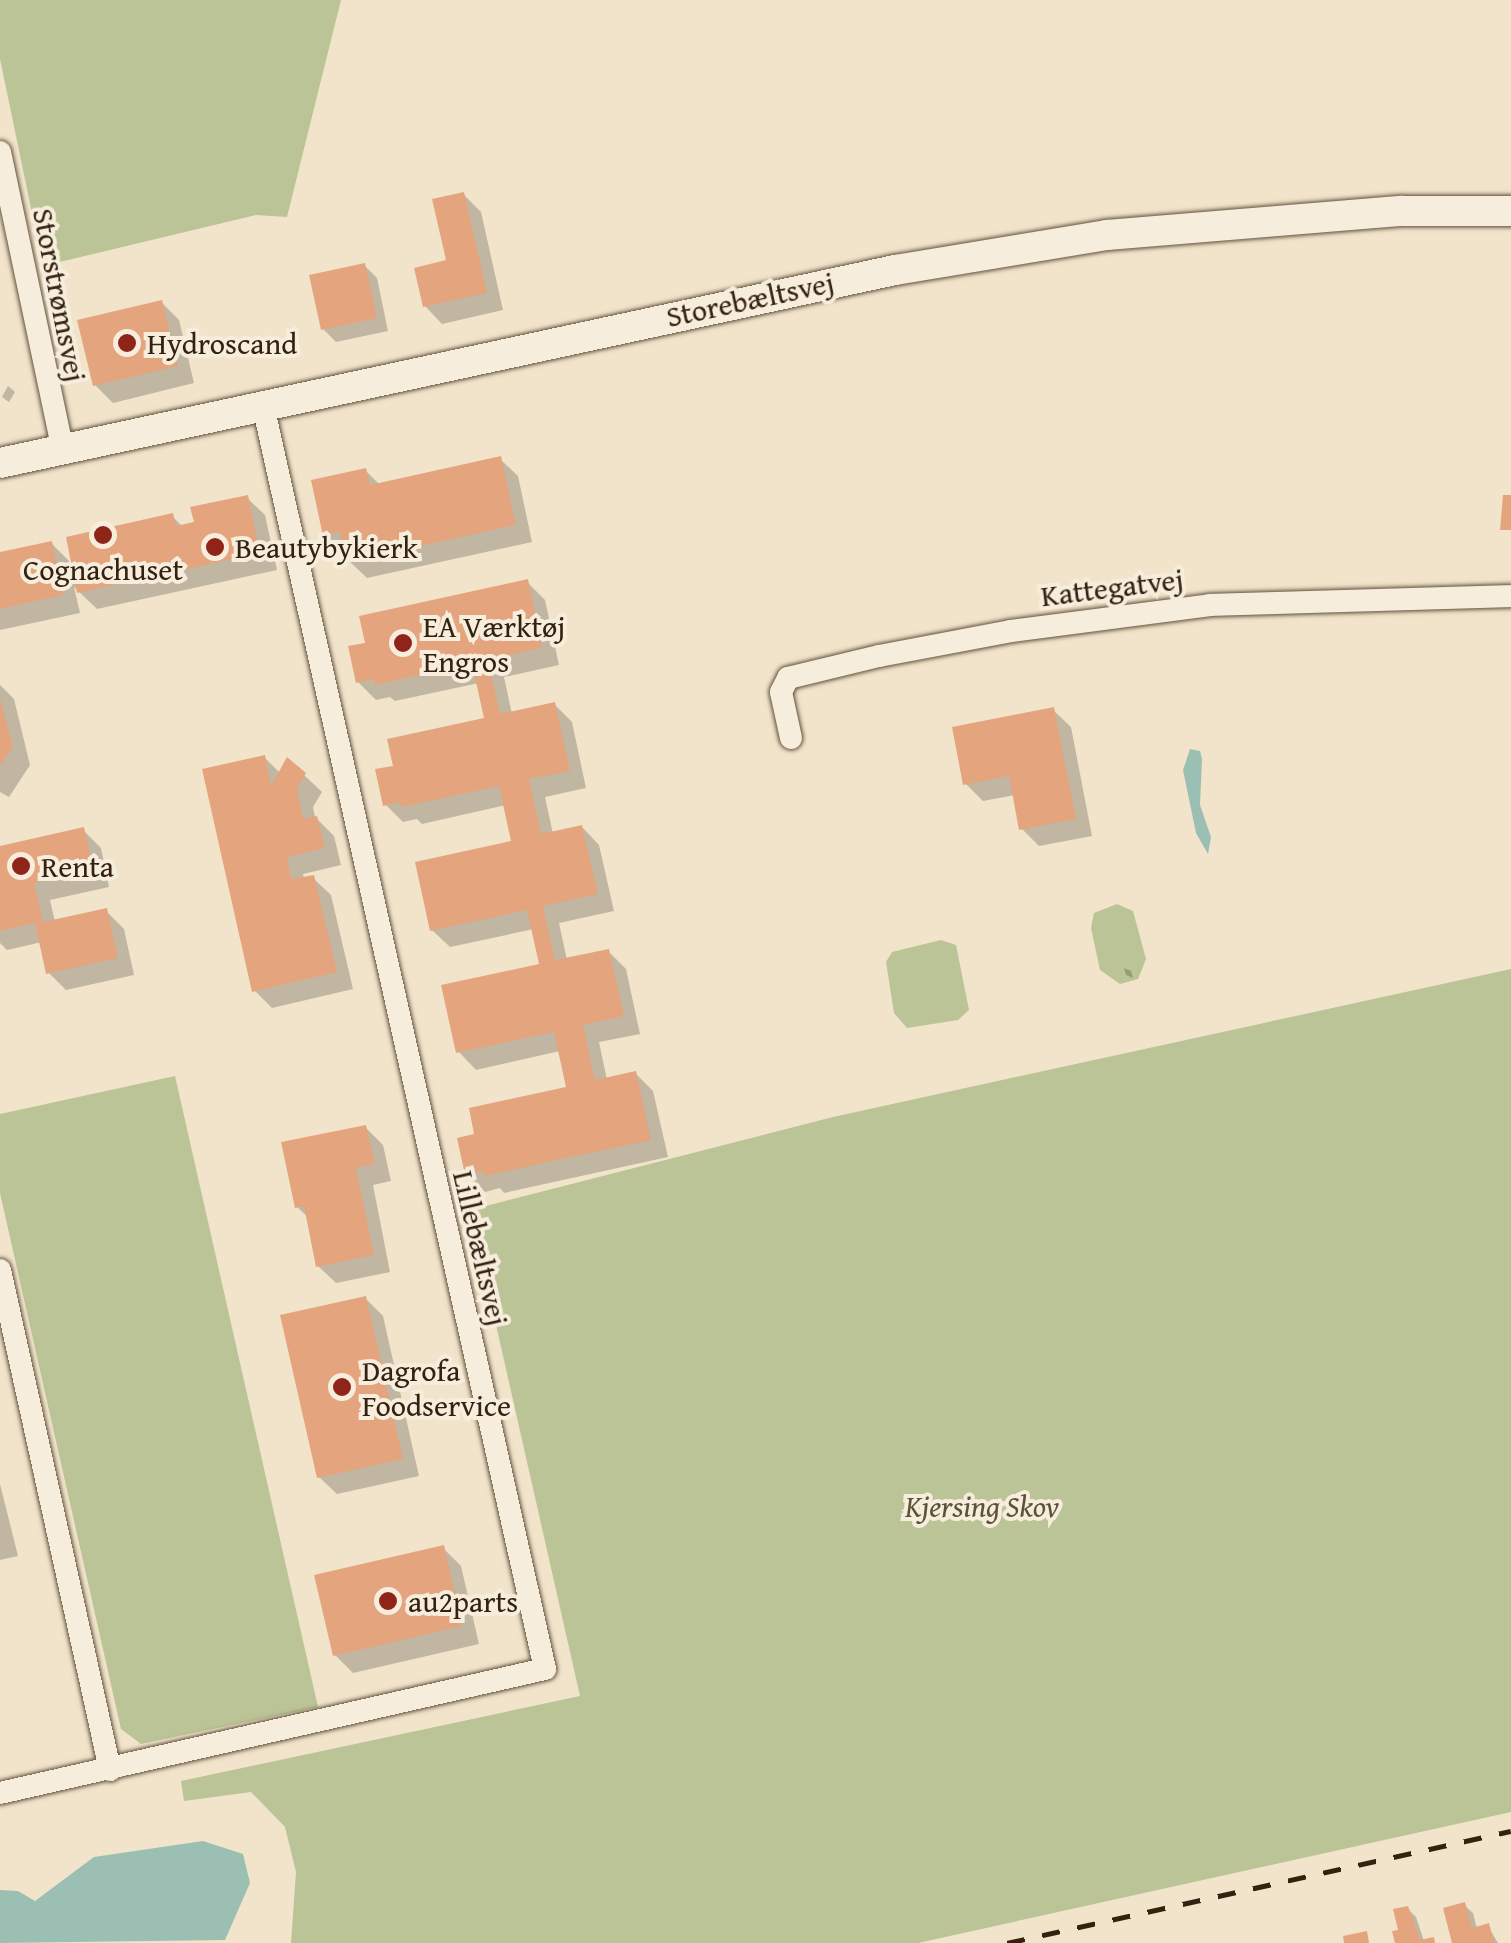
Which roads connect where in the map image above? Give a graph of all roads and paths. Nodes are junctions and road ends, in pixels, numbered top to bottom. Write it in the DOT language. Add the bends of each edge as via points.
graph roads {
  1 [pos="0,152"];
  2 [pos="1511,212"];
  3 [pos="263,405"];
  4 [pos="63,450"];
  5 [pos="0,463"];
  6 [pos="1511,596"];
  7 [pos="791,738"];
  8 [pos="0,1270"];
  9 [pos="110,1770"];
  10 [pos="0,1793"];
  1 -- 4 [label="street, Storstrømsvej"];
  2 -- 3 [label="street, Storebæltsvej" via="1402,211 1107,235 766,294"];
  3 -- 4 [label="street, Storebæltsvej"];
  3 -- 9 [label="street, Lillebæltsvej" via="546,1669"];
  4 -- 5 [label="street, Storebæltsvej"];
  6 -- 7 [label="street, Kattegatvej" via="1210,605 1026,628 879,656 788,678 781,692"];
  8 -- 9 [label="street"];
  9 -- 10 [label="street, Lillebæltsvej"];
}
